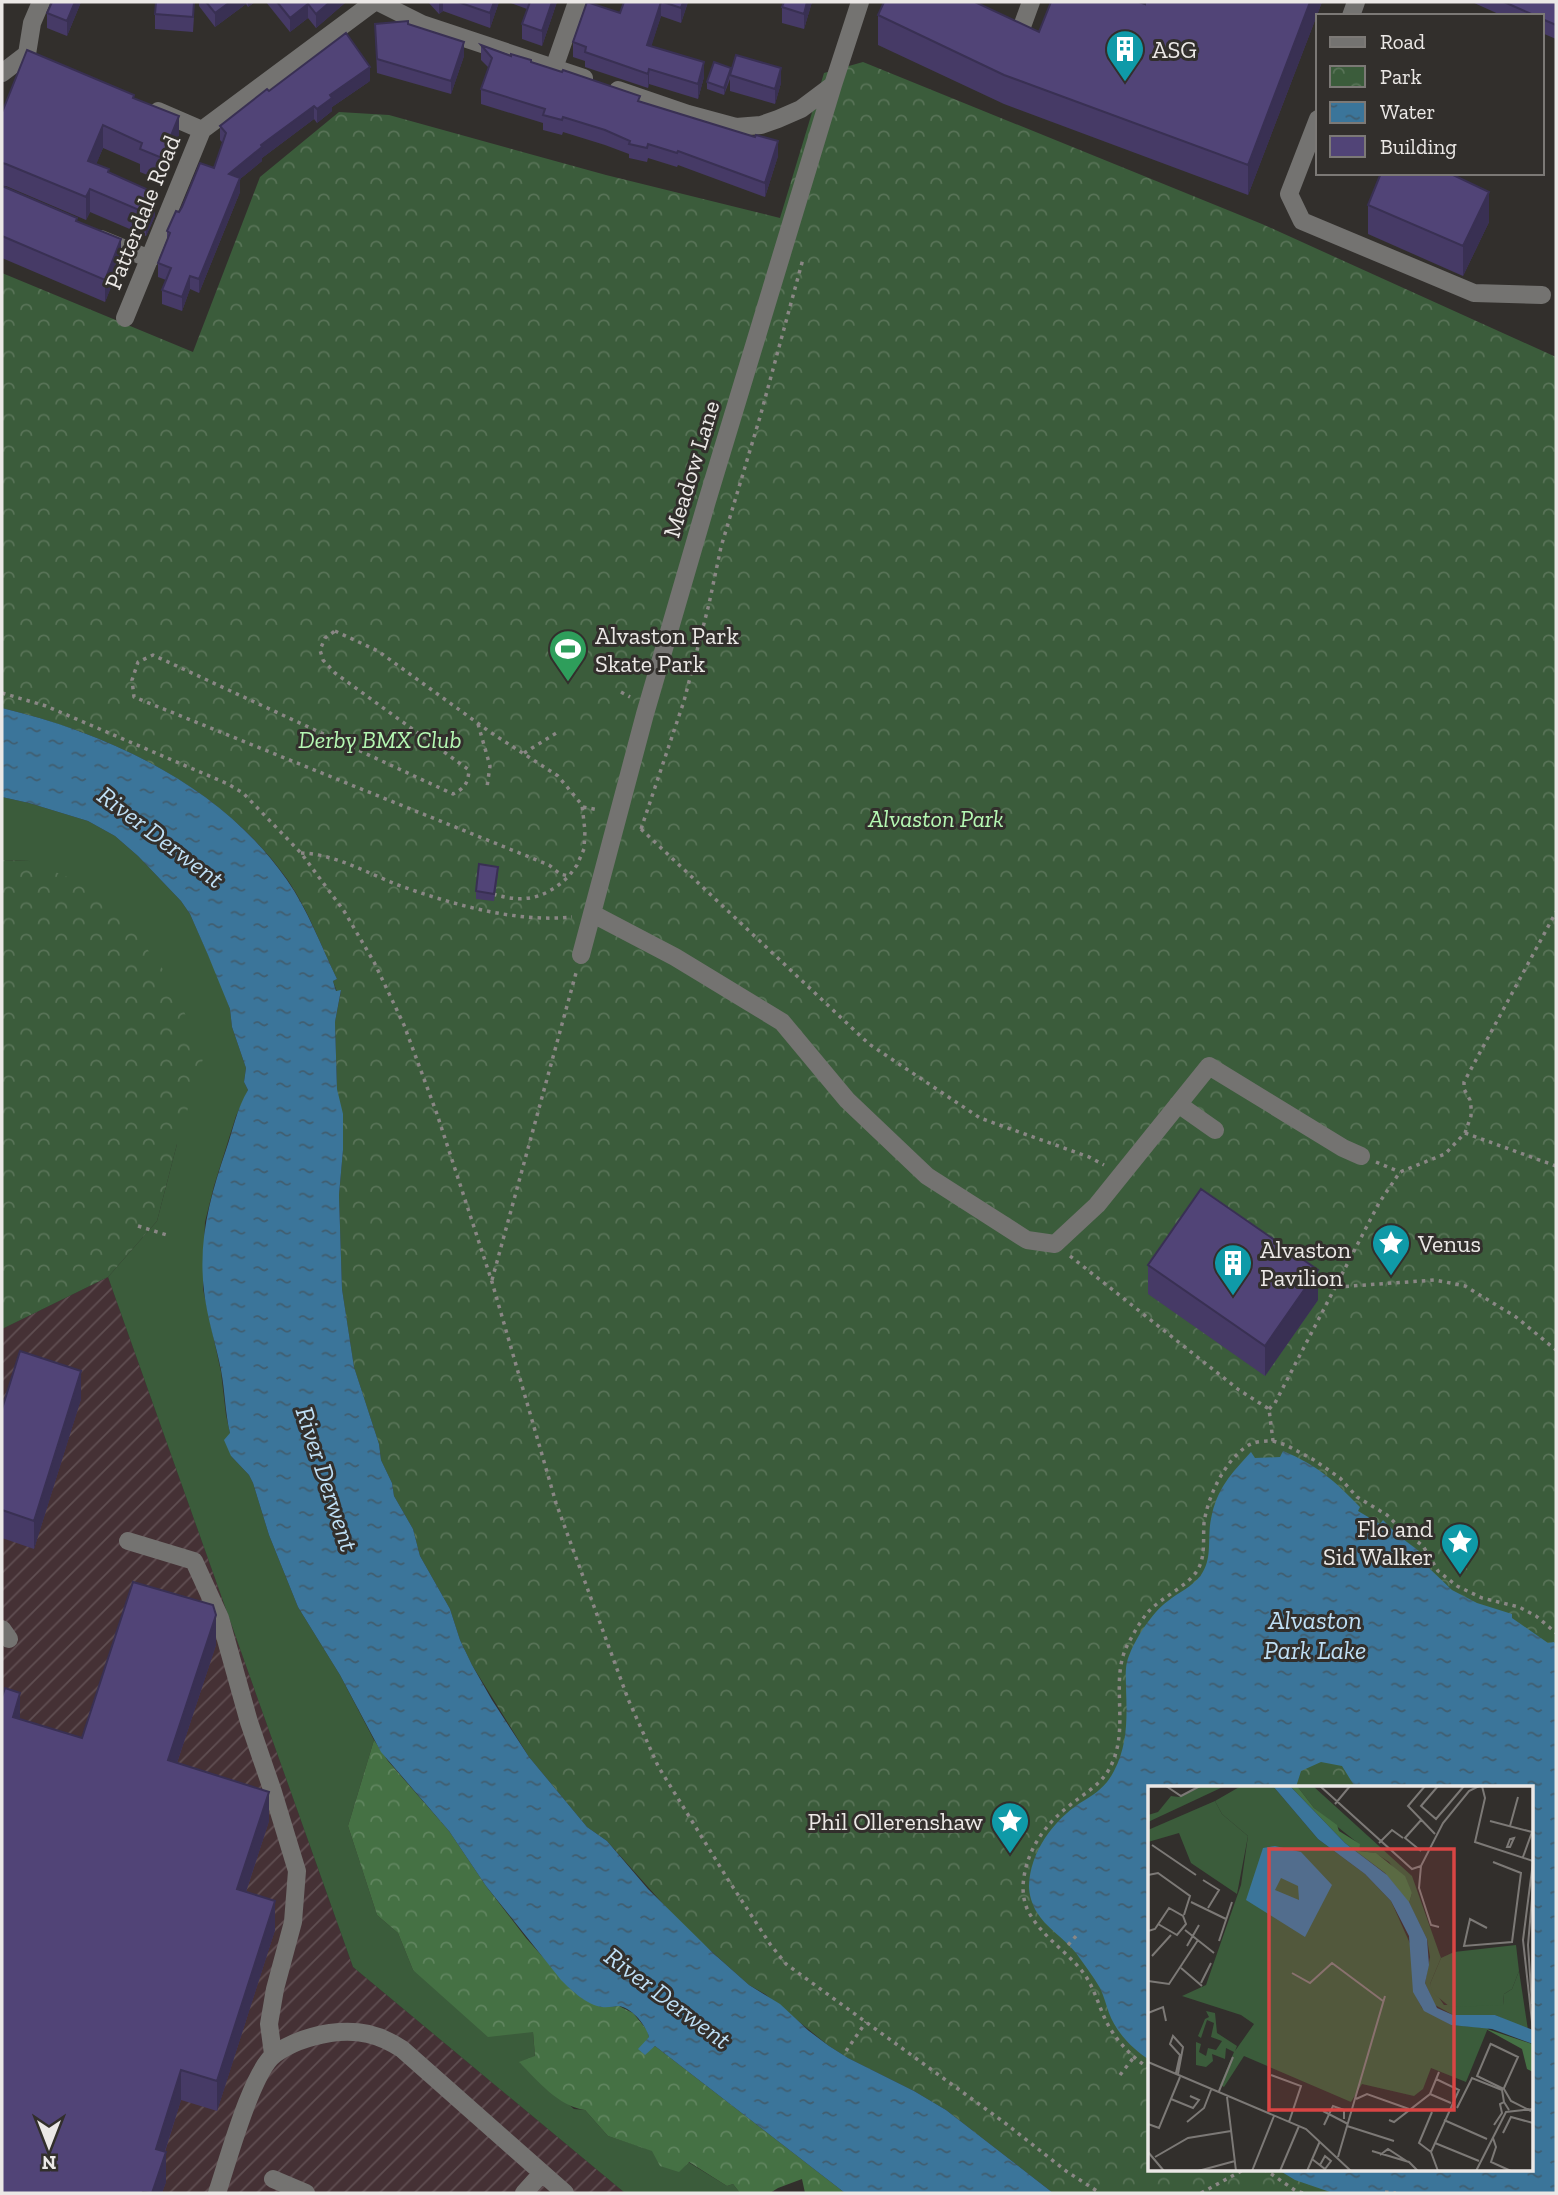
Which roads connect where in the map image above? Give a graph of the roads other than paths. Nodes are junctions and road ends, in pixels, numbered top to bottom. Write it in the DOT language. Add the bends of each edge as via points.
graph roads {
  1 [pos="41,2"];
  2 [pos="376,2"];
  3 [pos="577,2"];
  4 [pos="860,2"];
  5 [pos="1031,2"];
  6 [pos="993,21"];
  7 [pos="554,68"];
  8 [pos="2,73"];
  9 [pos="833,85"];
  10 [pos="140,103"];
  11 [pos="1316,124"];
  12 [pos="202,130"];
  13 [pos="88,233"];
  14 [pos="150,259"];
  15 [pos="1542,295"];
  16 [pos="125,318"];
  17 [pos="593,914"];
  18 [pos="581,955"];
  19 [pos="1178,1104"];
  20 [pos="1215,1130"];
  21 [pos="1361,1156"];
  22 [pos="128,1541"];
  23 [pos="273,2054"];
  24 [pos="542,2173"];
  25 [pos="273,2179"];
  26 [pos="217,2193"];
  27 [pos="306,2193"];
  28 [pos="524,2193"];
  29 [pos="565,2193"];
  1 -- 8 [label="street" via="32,23 33,57"];
  2 -- 7 [label="street" via="422,24"];
  2 -- 12 [label="street, Patterdale Road"];
  3 -- 7 [label="street"];
  4 -- 9 [label="street, Meadow Lane"];
  5 -- 6 [label="street" via="1020,32"];
  7 -- 9 [label="street" via="736,127 778,120"];
  9 -- 17 [label="street, Meadow Lane" via="645,714"];
  10 -- 12 [label="street"];
  11 -- 15 [label="street" via="1289,194 1302,221 1474,293"];
  12 -- 14 [label="street, Patterdale Road"];
  13 -- 14 [label="street"];
  14 -- 16 [label="street, Patterdale Road"];
  17 -- 18 [label="street, Meadow Lane"];
  17 -- 19 [label="street" via="782,1022 847,1100 927,1176 1027,1240 1055,1244 1097,1205"];
  19 -- 20 [label="street"];
  19 -- 21 [label="street" via="1209,1066"];
  22 -- 23 [label="street" via="194,1561 220,1618 297,1871 293,1922 269,2024"];
  23 -- 24 [label="street" via="328,2033 370,2033 387,2039"];
  23 -- 26 [label="street" via="252,2088"];
  24 -- 28 [label="street"];
  24 -- 29 [label="street"];
  25 -- 27 [label="street"];
}
